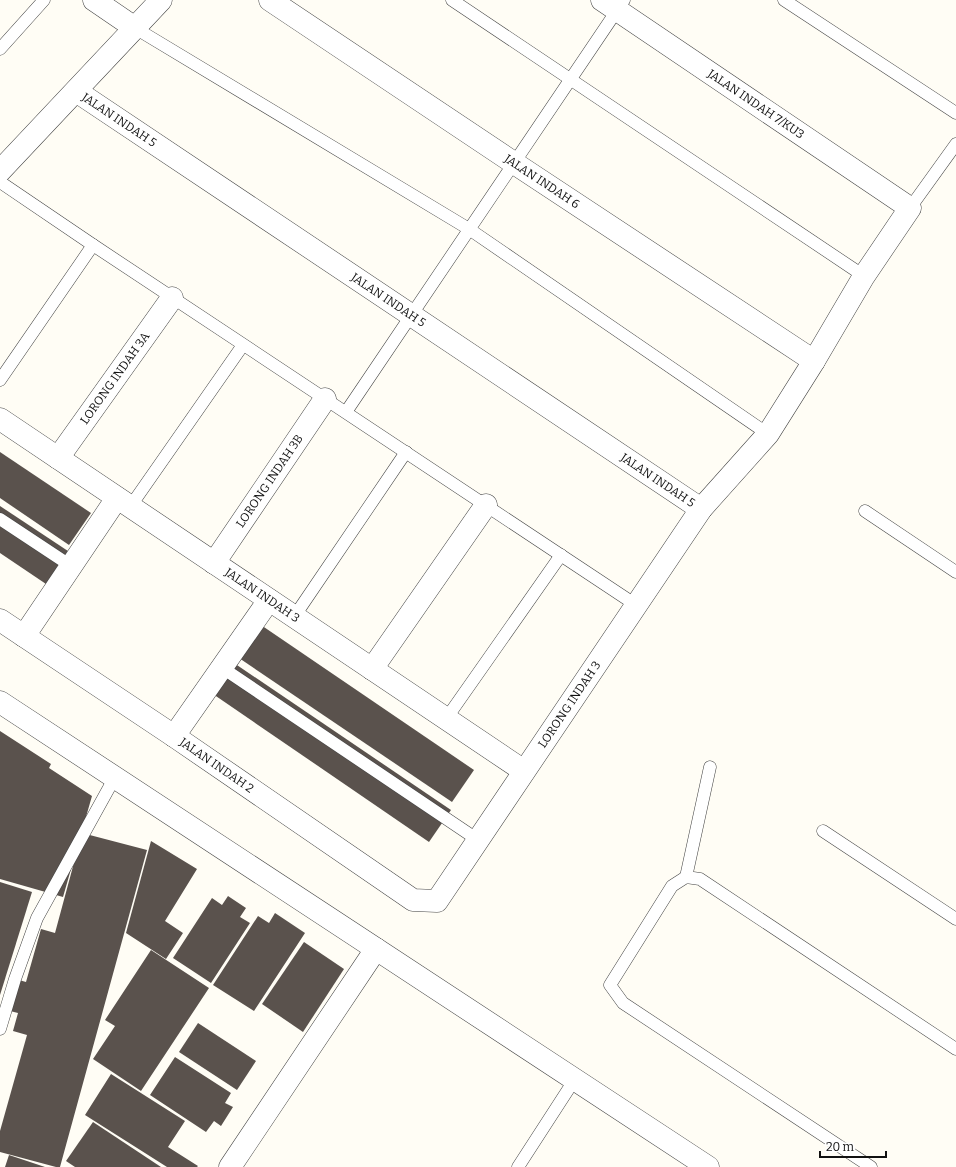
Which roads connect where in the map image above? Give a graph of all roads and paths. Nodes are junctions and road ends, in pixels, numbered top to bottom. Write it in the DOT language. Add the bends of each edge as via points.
graph roads {
  1 [pos="44,0"];
  2 [pos="94,0"];
  3 [pos="162,0"];
  4 [pos="270,0"];
  5 [pos="452,0"];
  6 [pos="784,0"];
  7 [pos="614,4"];
  8 [pos="135,28"];
  9 [pos="0,48"];
  10 [pos="571,78"];
  11 [pos="76,91"];
  12 [pos="956,113"];
  13 [pos="956,144"];
  14 [pos="514,164"];
  15 [pos="0,171"];
  16 [pos="0,182"];
  17 [pos="910,208"];
  18 [pos="469,229"];
  19 [pos="93,245"];
  20 [pos="864,276"];
  21 [pos="172,298"];
  22 [pos="411,315"];
  23 [pos="243,345"];
  24 [pos="814,361"];
  25 [pos="0,380"];
  26 [pos="325,398"];
  27 [pos="346,412"];
  28 [pos="0,419"];
  29 [pos="768,434"];
  30 [pos="406,452"];
  31 [pos="58,458"];
  32 [pos="124,502"];
  33 [pos="486,505"];
  34 [pos="701,509"];
  35 [pos="864,511"];
  36 [pos="0,519"];
  37 [pos="561,555"];
  38 [pos="214,563"];
  39 [pos="71,566"];
  40 [pos="956,572"];
  41 [pos="269,600"];
  42 [pos="636,605"];
  43 [pos="294,616"];
  44 [pos="0,620"];
  45 [pos="24,636"];
  46 [pos="221,667"];
  47 [pos="372,669"];
  48 [pos="0,702"];
  49 [pos="446,719"];
  50 [pos="174,736"];
  51 [pos="710,767"];
  52 [pos="524,771"];
  53 [pos="115,777"];
  54 [pos="822,830"];
  55 [pos="478,840"];
  56 [pos="686,877"];
  57 [pos="437,900"];
  58 [pos="956,918"];
  59 [pos="376,949"];
  60 [pos="0,1029"];
  61 [pos="956,1049"];
  62 [pos="575,1080"];
  63 [pos="230,1167"];
  64 [pos="518,1167"];
  65 [pos="708,1167"];
  66 [pos="871,1167"];
  1 -- 9 [label="lane"];
  2 -- 8 [label="street"];
  3 -- 8 [label="street"];
  4 -- 14 [label="street, JALAN INDAH 6"];
  5 -- 10 [label="lane"];
  6 -- 12 [label="lane"];
  7 -- 10 [label="lane"];
  7 -- 17 [label="street, JALAN INDAH 7/KU3"];
  8 -- 11 [label="street"];
  8 -- 18 [label="lane"];
  10 -- 14 [label="lane"];
  10 -- 20 [label="lane"];
  11 -- 15 [label="street"];
  11 -- 22 [label="street, JALAN INDAH 5"];
  13 -- 17 [label="lane"];
  14 -- 18 [label="lane"];
  14 -- 24 [label="street, JALAN INDAH 6"];
  16 -- 19 [label="lane"];
  17 -- 20 [label="street, LORONG INDAH 3"];
  18 -- 22 [label="lane"];
  18 -- 29 [label="lane"];
  19 -- 21 [label="lane"];
  19 -- 25 [label="lane"];
  20 -- 24 [label="street, LORONG INDAH 3"];
  21 -- 23 [label="lane"];
  21 -- 31 [label="street, LORONG INDAH 3A"];
  22 -- 27 [label="lane"];
  22 -- 34 [label="street, JALAN INDAH 5"];
  23 -- 26 [label="lane"];
  23 -- 32 [label="lane"];
  24 -- 29 [label="street, LORONG INDAH 3"];
  26 -- 27 [label="lane"];
  26 -- 38 [label="street, LORONG INDAH 3B"];
  27 -- 30 [label="lane"];
  28 -- 31 [label="street, JALAN INDAH 3"];
  29 -- 34 [label="street, LORONG INDAH 3"];
  30 -- 33 [label="lane"];
  30 -- 43 [label="lane"];
  31 -- 32 [label="street, JALAN INDAH 3"];
  32 -- 38 [label="street, JALAN INDAH 3"];
  32 -- 39 [label="street"];
  33 -- 37 [label="lane"];
  33 -- 47 [label="street"];
  34 -- 42 [label="street, LORONG INDAH 3"];
  35 -- 40 [label="lane"];
  36 -- 39 [label="lane"];
  37 -- 42 [label="lane"];
  37 -- 49 [label="lane"];
  38 -- 41 [label="street, JALAN INDAH 3"];
  39 -- 45 [label="street"];
  41 -- 43 [label="street, JALAN INDAH 3"];
  41 -- 46 [label="street"];
  42 -- 52 [label="street, LORONG INDAH 3"];
  43 -- 47 [label="street, JALAN INDAH 3"];
  44 -- 45 [label="street, JALAN INDAH 2"];
  45 -- 50 [label="street, JALAN INDAH 2"];
  46 -- 50 [label="street"];
  46 -- 55 [label="lane"];
  47 -- 49 [label="street, JALAN INDAH 3"];
  48 -- 53 [label="street"];
  49 -- 52 [label="street, JALAN INDAH 3"];
  50 -- 57 [label="street, JALAN INDAH 2" via="413,900"];
  51 -- 56 [label="lane"];
  52 -- 55 [label="street, LORONG INDAH 3"];
  53 -- 59 [label="street"];
  53 -- 60 [label="lane" via="37,918"];
  54 -- 58 [label="lane"];
  55 -- 57 [label="street, LORONG INDAH 3"];
  56 -- 61 [label="lane" via="700,879"];
  56 -- 66 [label="lane" via="672,886 610,985 623,1003"];
  59 -- 62 [label="street"];
  59 -- 63 [label="street"];
  62 -- 64 [label="lane"];
  62 -- 65 [label="street"];
}
